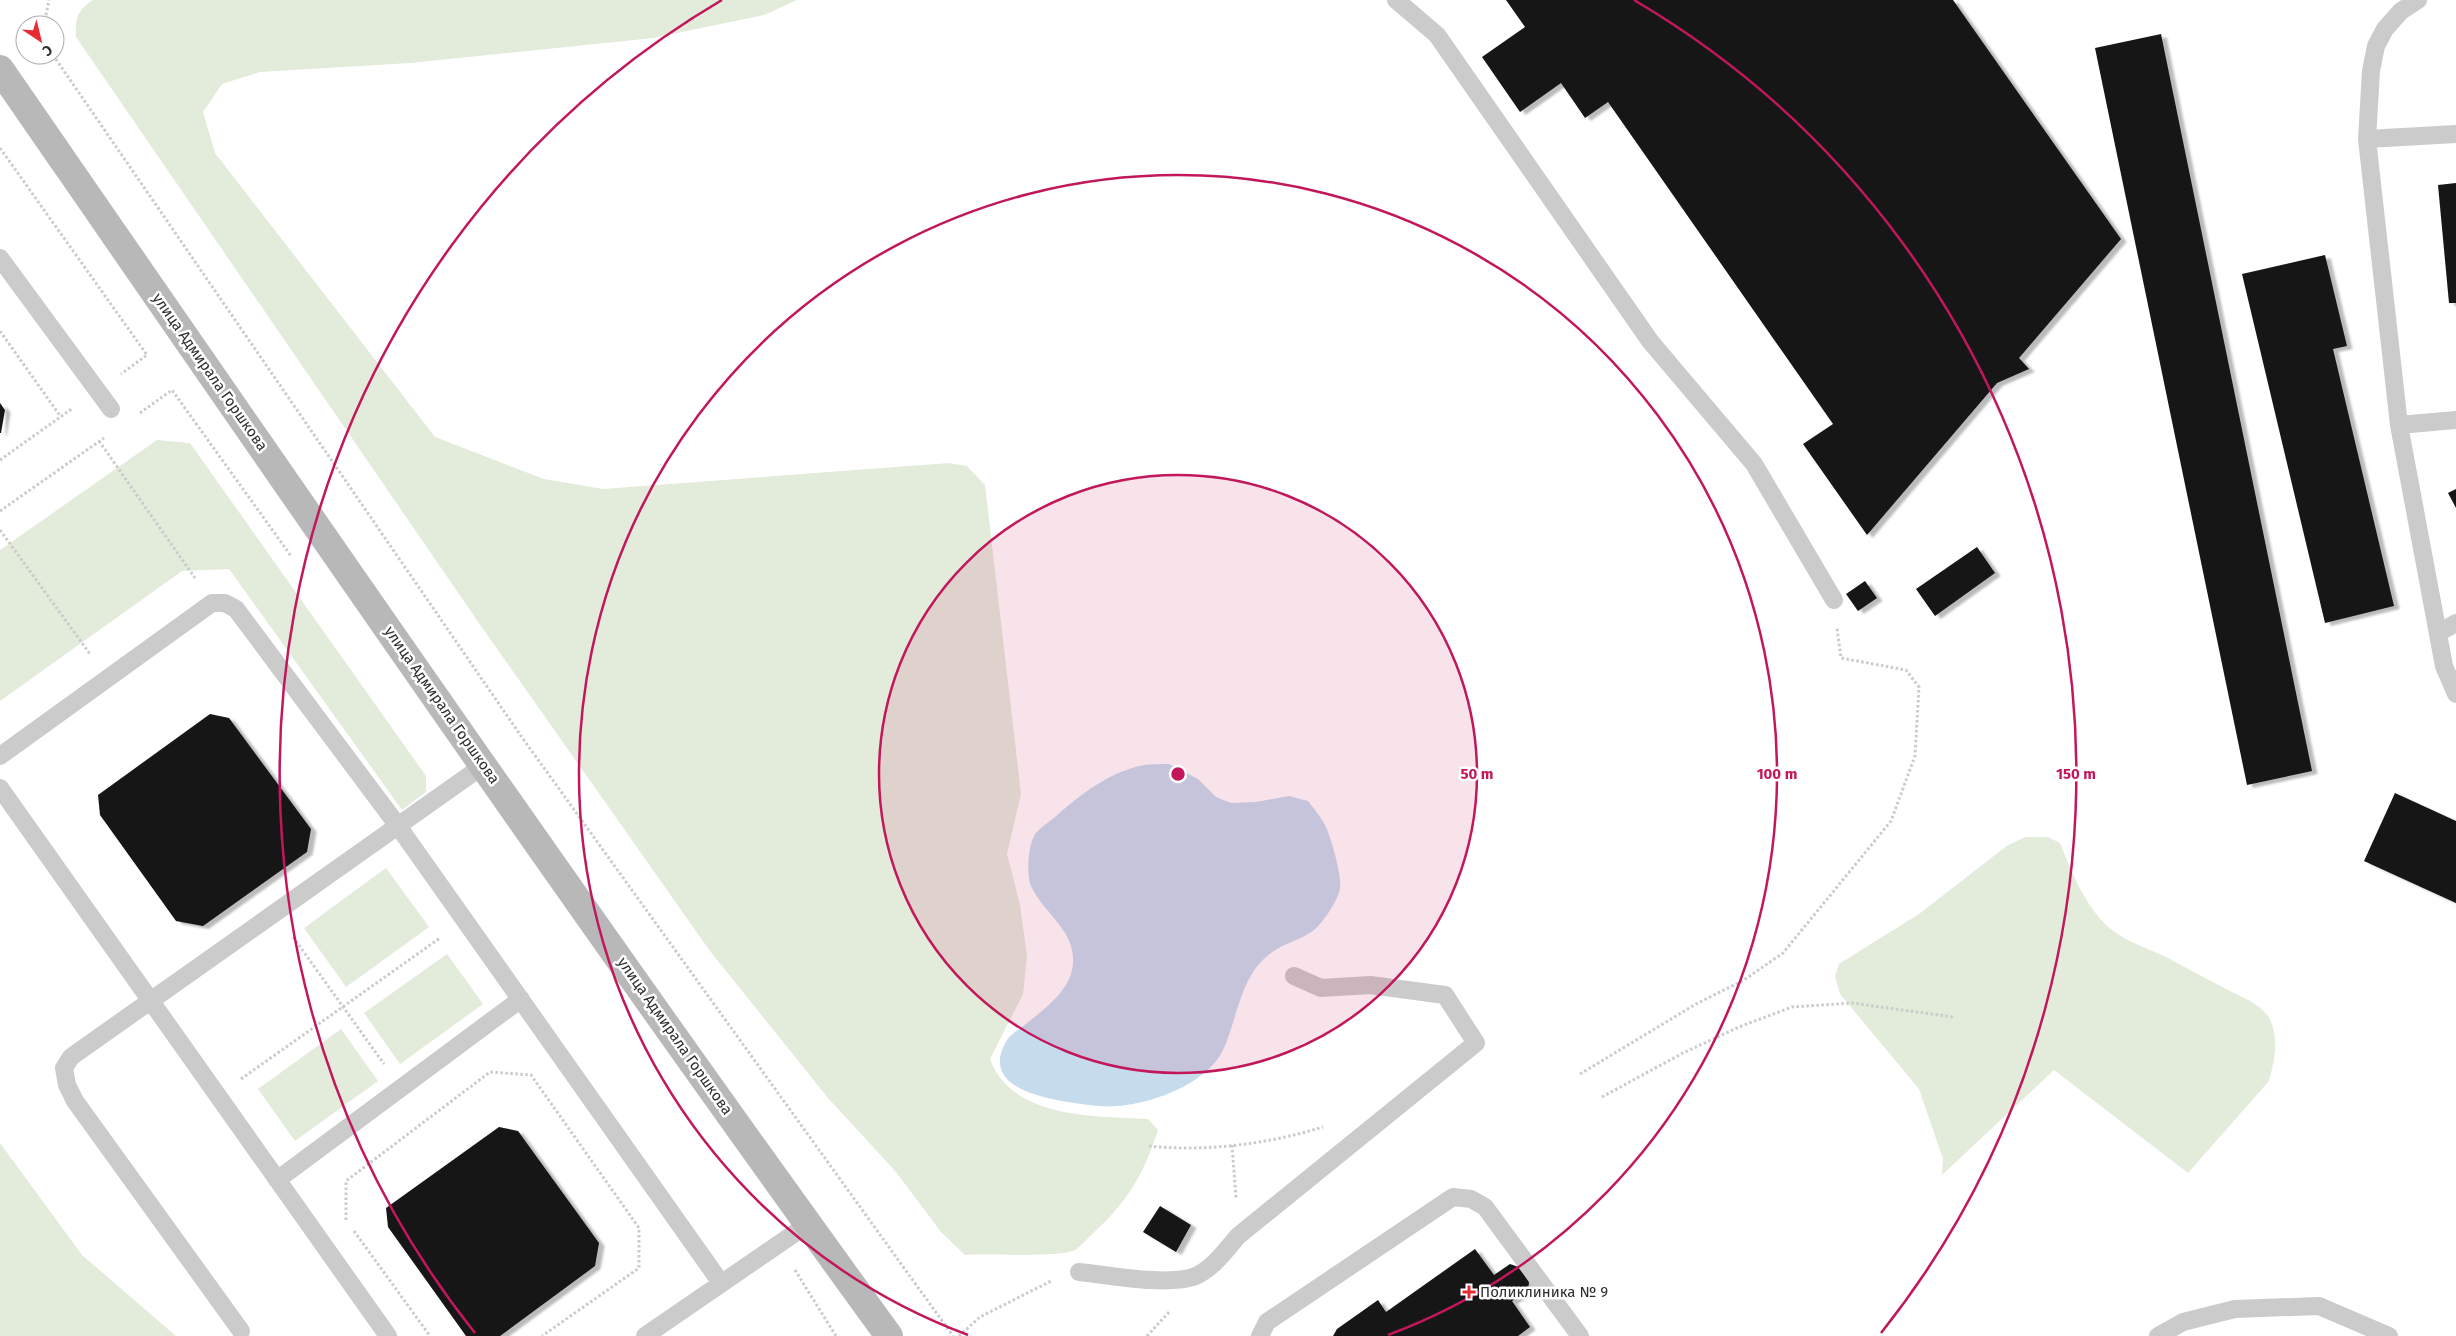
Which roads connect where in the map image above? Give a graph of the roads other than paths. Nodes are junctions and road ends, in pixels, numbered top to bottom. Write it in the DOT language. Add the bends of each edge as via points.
graph roads {
  1 [pos="1396,0"];
  2 [pos="2418,0"];
  3 [pos="0,69"];
  4 [pos="2456,134"];
  5 [pos="2367,139"];
  6 [pos="0,258"];
  7 [pos="111,409"];
  8 [pos="2456,420"];
  9 [pos="2399,425"];
  10 [pos="1834,600"];
  11 [pos="2456,623"];
  12 [pos="2438,633"];
  13 [pos="2456,694"];
  14 [pos="0,756"];
  15 [pos="484,764"];
  16 [pos="0,788"];
  17 [pos="398,826"];
  18 [pos="1294,976"];
  19 [pos="521,999"];
  20 [pos="151,1001"];
  21 [pos="277,1180"];
  22 [pos="808,1224"];
  23 [pos="1079,1272"];
  24 [pos="721,1284"];
  25 [pos="241,1331"];
  26 [pos="388,1336"];
  27 [pos="645,1336"];
  28 [pos="889,1336"];
  29 [pos="1260,1336"];
  30 [pos="1580,1336"];
  31 [pos="2158,1336"];
  32 [pos="2389,1336"];
  1 -- 10 [label="lane" via="1437,35 1650,341 1754,464"];
  2 -- 5 [label="lane" via="2401,11 2376,46 2371,71"];
  3 -- 15 [label="main road, улица Адмирала Горшкова"];
  4 -- 5 [label="lane"];
  5 -- 9 [label="lane"];
  6 -- 7 [label="lane"];
  8 -- 9 [label="lane"];
  9 -- 12 [label="lane"];
  11 -- 12 [label="lane"];
  12 -- 13 [label="lane" via="2444,666"];
  14 -- 17 [label="lane" via="212,603 225,603 246,620"];
  15 -- 17 [label="lane"];
  15 -- 22 [label="main road, улица Адмирала Горшкова"];
  16 -- 20 [label="lane"];
  17 -- 19 [label="lane"];
  17 -- 20 [label="lane"];
  18 -- 23 [label="lane" via="1321,988 1370,985 1444,995 1476,1043 1238,1236 1214,1264 1194,1277 1152,1280"];
  19 -- 21 [label="lane"];
  19 -- 24 [label="lane"];
  20 -- 21 [label="lane"];
  20 -- 25 [label="lane" via="71,1056 64,1068 67,1085 75,1101"];
  21 -- 26 [label="lane"];
  22 -- 24 [label="lane"];
  22 -- 28 [label="main road, улица Адмирала Горшкова"];
  24 -- 27 [label="lane"];
  29 -- 30 [label="lane" via="1267,1322 1453,1197 1470,1199 1485,1207"];
  31 -- 32 [label="lane" via="2183,1322 2236,1309 2319,1306"];
}
